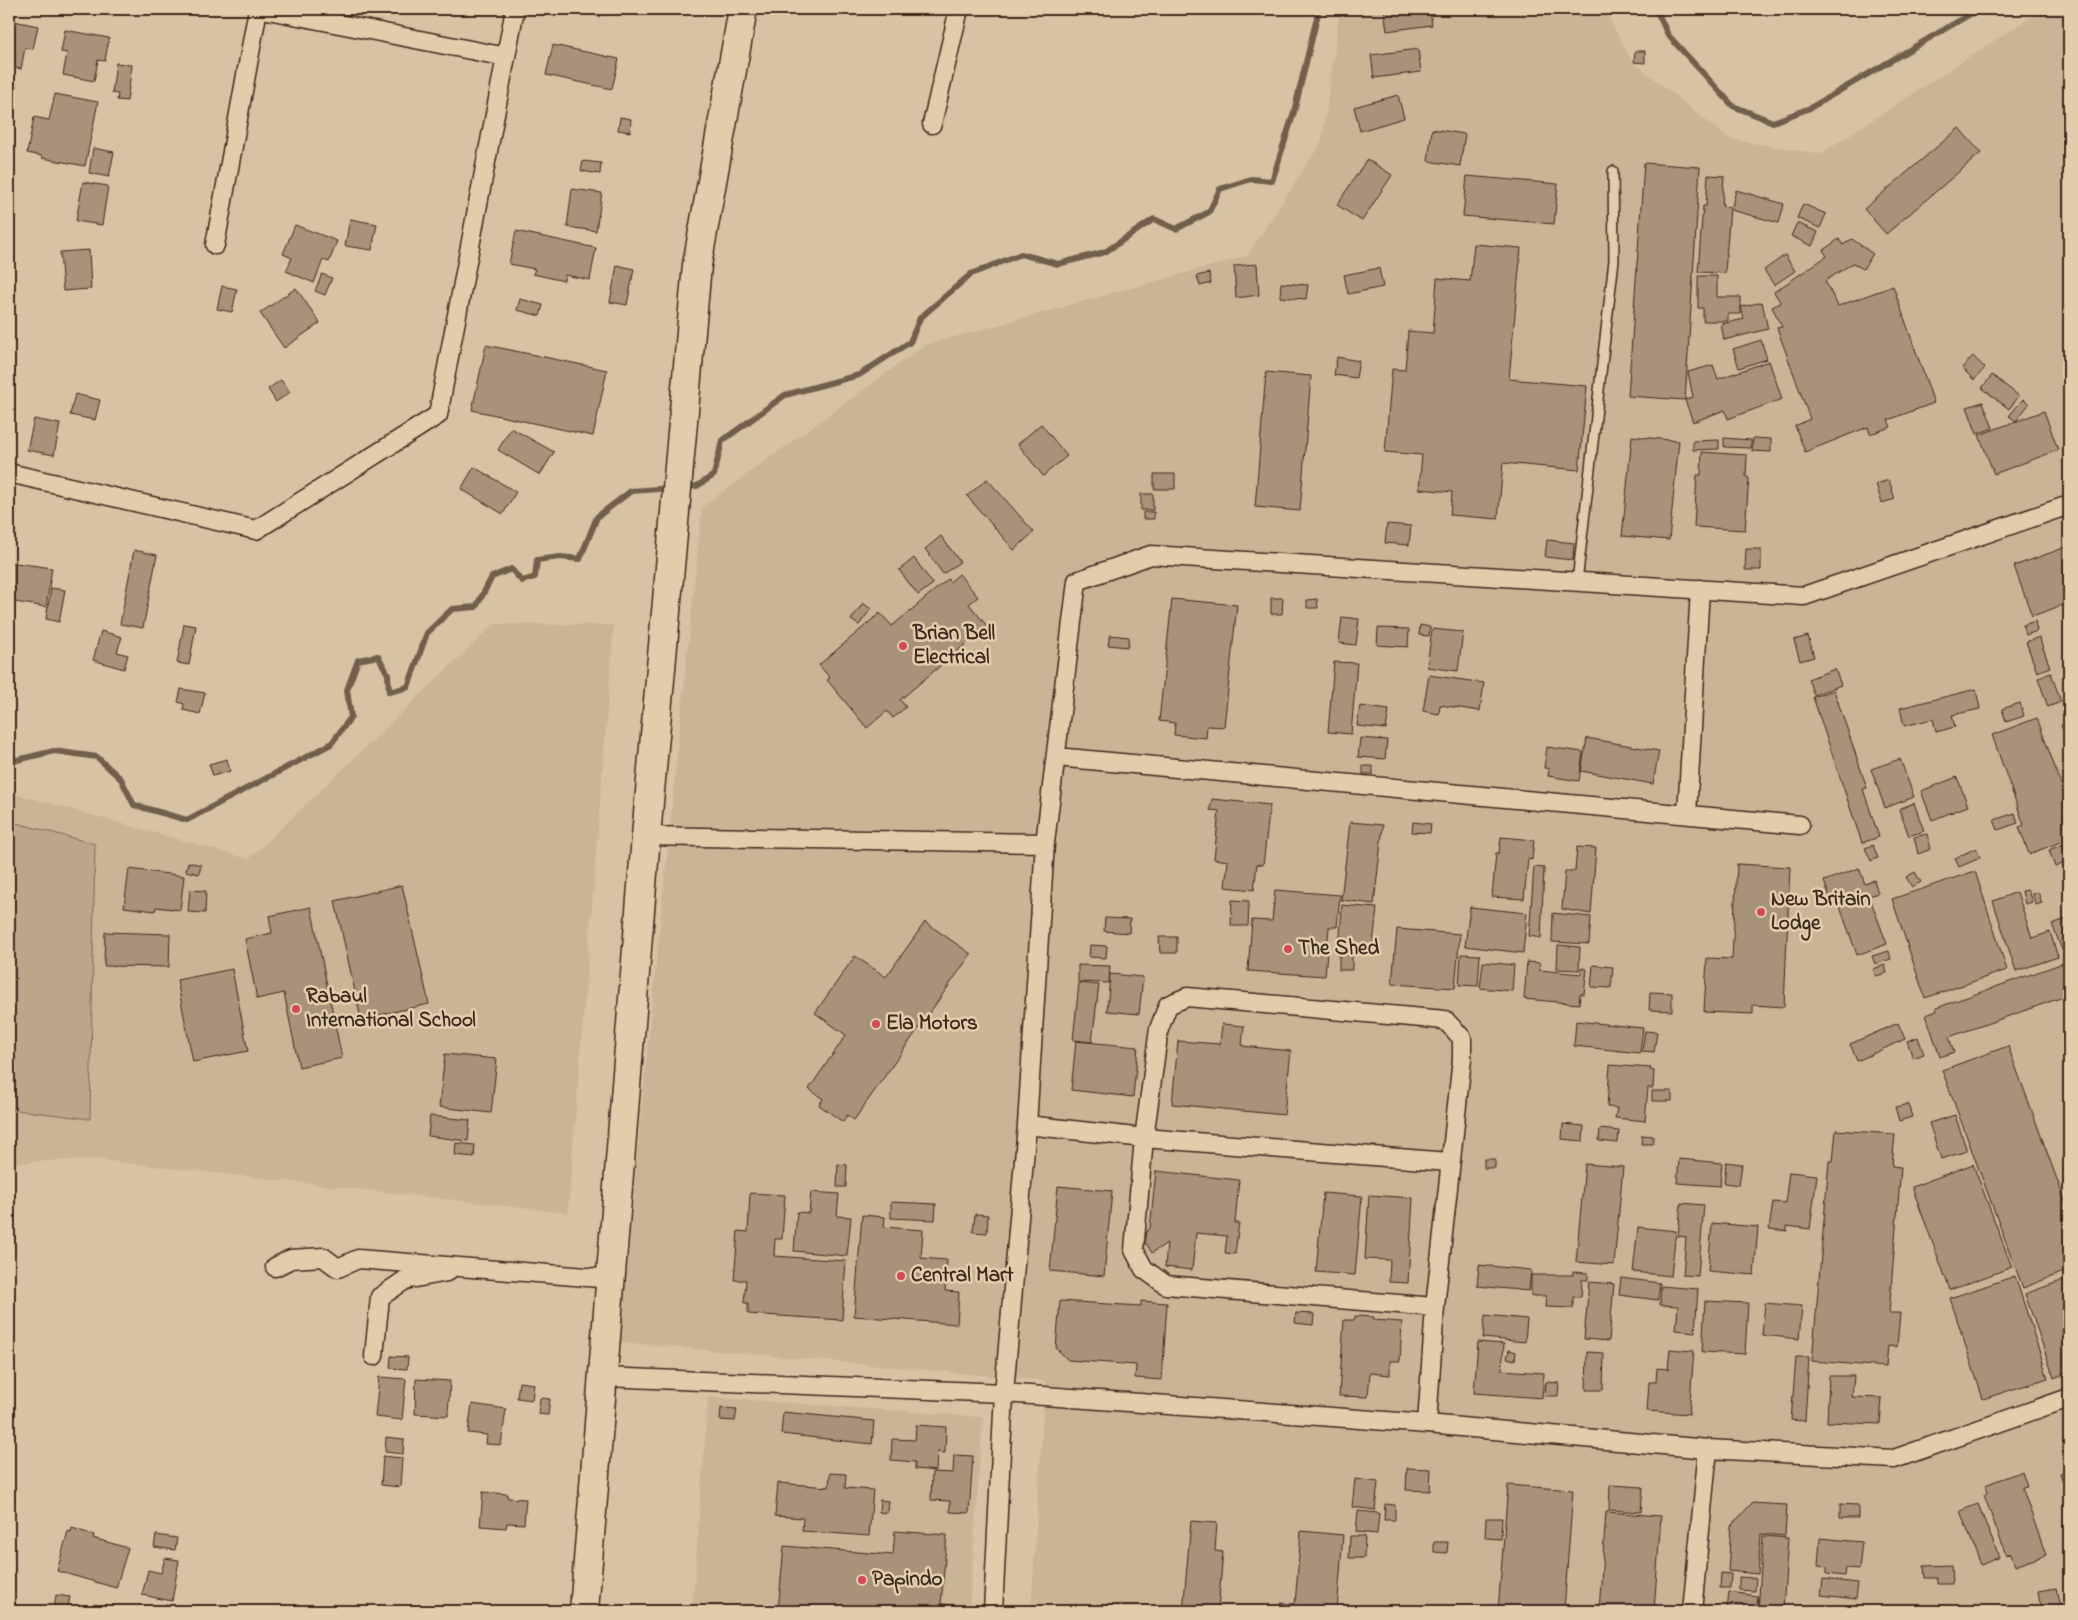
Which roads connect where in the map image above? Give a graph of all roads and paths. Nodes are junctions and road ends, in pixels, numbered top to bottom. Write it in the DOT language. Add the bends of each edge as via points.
graph roads {
  1 [pos="258,9"];
  2 [pos="262,9"];
  3 [pos="515,9"];
  4 [pos="743,9"];
  5 [pos="959,9"];
  6 [pos="506,57"];
  7 [pos="932,124"];
  8 [pos="1613,171"];
  9 [pos="215,245"];
  10 [pos="9,473"];
  11 [pos="2069,505"];
  12 [pos="1577,582"];
  13 [pos="1700,590"];
  14 [pos="1056,758"];
  15 [pos="1687,814"];
  16 [pos="1800,825"];
  17 [pos="646,836"];
  18 [pos="1046,843"];
  19 [pos="1028,1125"];
  20 [pos="1144,1138"];
  21 [pos="1449,1162"];
  22 [pos="275,1267"];
  23 [pos="469,1268"];
  24 [pos="612,1279"];
  25 [pos="1435,1307"];
  26 [pos="374,1356"];
  27 [pos="604,1377"];
  28 [pos="1004,1393"];
  29 [pos="2069,1398"];
  30 [pos="1427,1424"];
  31 [pos="1708,1449"];
  32 [pos="584,1611"];
  33 [pos="993,1611"];
  34 [pos="1692,1611"];
  1 -- 9 [label="street"];
  2 -- 6 [label="street"];
  3 -- 6 [label="street"];
  4 -- 17 [label="main road" via="697,265"];
  5 -- 7 [label="street"];
  6 -- 10 [label="street" via="438,415 256,530"];
  8 -- 12 [label="lane" via="1614,260"];
  11 -- 13 [label="street" via="1804,596"];
  12 -- 13 [label="street"];
  12 -- 14 [label="street" via="1151,554 1077,581"];
  13 -- 15 [label="street"];
  14 -- 15 [label="street"];
  14 -- 18 [label="street"];
  15 -- 16 [label="street"];
  17 -- 18 [label="street"];
  17 -- 24 [label="main road"];
  18 -- 19 [label="street"];
  19 -- 20 [label="street"];
  19 -- 28 [label="street"];
  20 -- 21 [label="street"];
  20 -- 21 [label="street" via="1159,1029 1168,1005 1187,997 1445,1020 1462,1038"];
  20 -- 25 [label="street" via="1134,1250 1144,1269 1166,1285"];
  21 -- 25 [label="street"];
  22 -- 23 [label="street" via="291,1259 323,1257 338,1268 358,1259"];
  23 -- 24 [label="street"];
  23 -- 26 [label="street" via="405,1280 380,1297"];
  24 -- 27 [label="main road"];
  25 -- 30 [label="street"];
  27 -- 28 [label="street"];
  27 -- 32 [label="main road"];
  28 -- 30 [label="street"];
  28 -- 33 [label="street"];
  29 -- 31 [label="street" via="1894,1459"];
  30 -- 31 [label="street"];
  31 -- 34 [label="street"];
}
